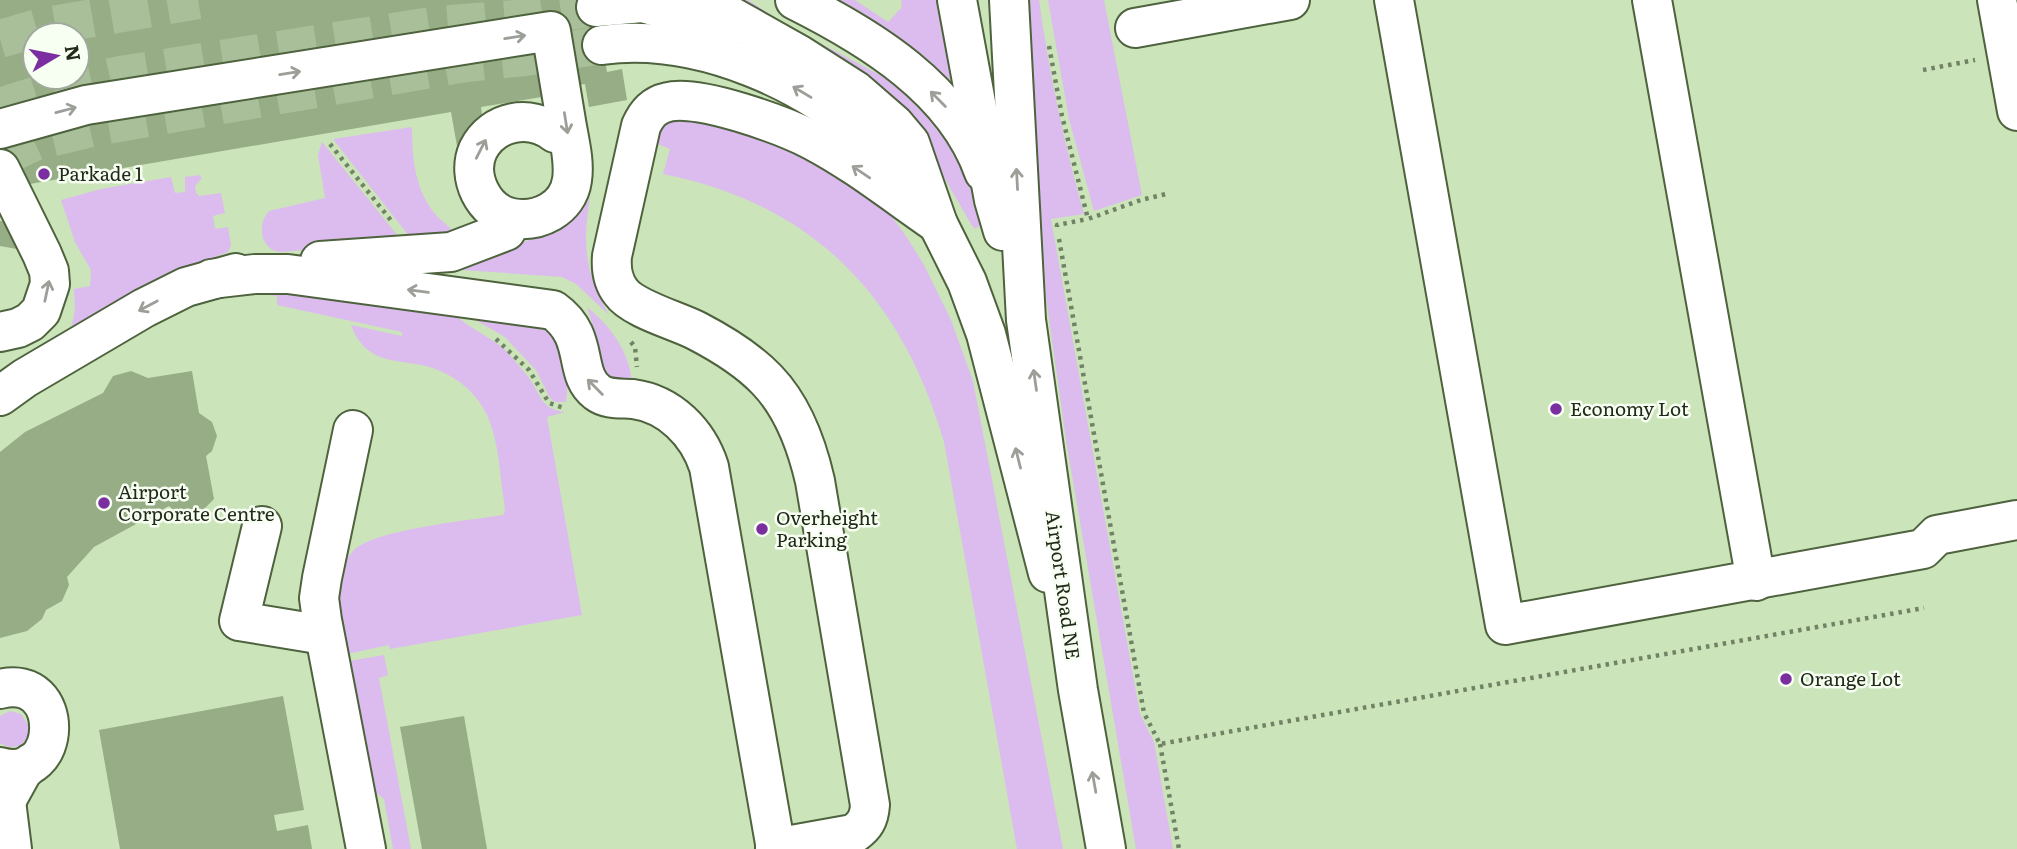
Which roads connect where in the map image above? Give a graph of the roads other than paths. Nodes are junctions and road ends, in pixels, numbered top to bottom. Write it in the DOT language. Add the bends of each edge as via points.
graph roads {
  1 [pos="702,0"];
  2 [pos="794,0"];
  3 [pos="957,0"];
  4 [pos="1009,0"];
  5 [pos="1290,0"];
  6 [pos="1394,0"];
  7 [pos="1652,0"];
  8 [pos="1997,0"];
  9 [pos="596,7"];
  10 [pos="826,10"];
  11 [pos="1135,28"];
  12 [pos="763,36"];
  13 [pos="602,45"];
  14 [pos="2016,102"];
  15 [pos="0,129"];
  16 [pos="555,133"];
  17 [pos="0,169"];
  18 [pos="994,200"];
  19 [pos="938,223"];
  20 [pos="506,231"];
  21 [pos="211,279"];
  22 [pos="1026,320"];
  23 [pos="0,332"];
  24 [pos="0,396"];
  25 [pos="353,430"];
  26 [pos="2017,520"];
  27 [pos="262,526"];
  28 [pos="2017,545"];
  29 [pos="1923,549"];
  30 [pos="1756,581"];
  31 [pos="324,635"];
  32 [pos="0,689"];
  33 [pos="1078,690"];
  34 [pos="9,780"];
  35 [pos="12,849"];
  36 [pos="366,849"];
  37 [pos="775,849"];
  38 [pos="1106,849"];
  1 -- 12 [label="main road"];
  2 -- 10 [label="main road"];
  3 -- 18 [label="main road, Airport Road NE"];
  22 -- 4 [label="main road, Airport Road NE, one-way"];
  5 -- 11 [label="main road"];
  6 -- 30 [label="main road" via="1505,625"];
  7 -- 30 [label="main road"];
  8 -- 14 [label="main road"];
  9 -- 12 [label="main road" via="642,3"];
  18 -- 10 [label="main road, one-way" via="980,158 943,103"];
  12 -- 19 [label="main road" via="856,91 894,124 910,144"];
  19 -- 13 [label="main road, one-way" via="878,148 831,110 783,81 710,53 638,42"];
  15 -- 16 [label="main road, one-way" via="86,105 551,31 571,149 572,182 566,197 543,216 527,219 497,214 477,186 477,152 485,140 515,122 534,122"];
  23 -- 17 [label="main road, one-way" via="30,322 41,311 50,284 42,254"];
  18 -- 22 [label="main road, Airport Road NE"];
  33 -- 19 [label="main road, one-way" via="986,334"];
  19 -- 37 [label="main road, one-way" via="812,140 772,123 684,100 651,109 641,126 611,268 635,301 722,345 768,381 785,403 810,459 870,805 866,822 853,834"];
  20 -- 21 [label="main road" via="451,252 300,262"];
  21 -- 24 [label="main road, one-way" via="144,308"];
  37 -- 21 [label="main road, one-way" via="709,467 691,432 658,407 597,392 586,378 571,326 553,310 288,274"];
  33 -- 22 [label="main road, Airport Road NE, one-way"];
  25 -- 31 [label="main road" via="319,598"];
  26 -- 29 [label="main road" via="1937,535"];
  27 -- 31 [label="main road" via="239,621"];
  28 -- 29 [label="main road" via="1941,558"];
  29 -- 30 [label="main road"];
  31 -- 36 [label="main road"];
  32 -- 34 [label="main road" via="20,688 33,694 43,703 51,729 41,754"];
  38 -- 33 [label="main road, Airport Road NE, one-way"];
  34 -- 35 [label="main road"];
}
